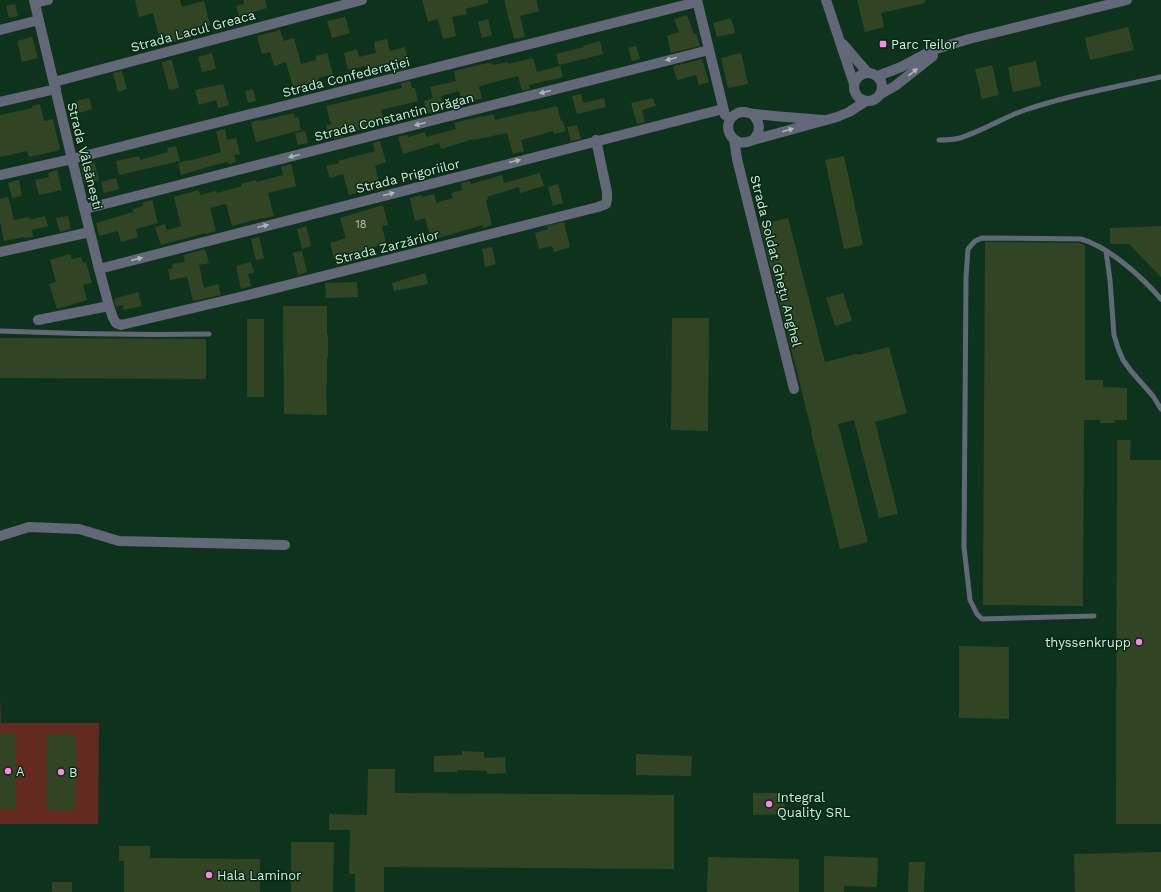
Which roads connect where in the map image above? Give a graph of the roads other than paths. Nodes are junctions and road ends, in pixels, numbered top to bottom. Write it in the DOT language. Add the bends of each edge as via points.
graph roads {
  1 [pos="48,0"];
  2 [pos="362,0"];
  3 [pos="826,0"];
  4 [pos="1127,0"];
  5 [pos="697,1"];
  6 [pos="35,2"];
  7 [pos="39,20"];
  8 [pos="0,30"];
  9 [pos="839,39"];
  10 [pos="948,45"];
  11 [pos="709,50"];
  12 [pos="867,72"];
  13 [pos="878,76"];
  14 [pos="1161,77"];
  15 [pos="55,85"];
  16 [pos="855,89"];
  17 [pos="881,94"];
  18 [pos="866,101"];
  19 [pos="0,102"];
  20 [pos="723,109"];
  21 [pos="854,109"];
  22 [pos="737,113"];
  23 [pos="752,114"];
  24 [pos="823,120"];
  25 [pos="728,126"];
  26 [pos="734,139"];
  27 [pos="596,140"];
  28 [pos="753,140"];
  29 [pos="939,140"];
  30 [pos="72,159"];
  31 [pos="0,175"];
  32 [pos="84,209"];
  33 [pos="90,232"];
  34 [pos="1106,251"];
  35 [pos="0,252"];
  36 [pos="99,269"];
  37 [pos="1161,299"];
  38 [pos="109,306"];
  39 [pos="38,320"];
  40 [pos="114,321"];
  41 [pos="0,331"];
  42 [pos="112,334"];
  43 [pos="209,334"];
  44 [pos="794,389"];
  45 [pos="1161,409"];
  46 [pos="0,536"];
  47 [pos="285,545"];
  48 [pos="1094,616"];
  1 -- 6 [label="street"];
  2 -- 15 [label="street, Strada Lacul Greaca"];
  3 -- 9 [label="street"];
  4 -- 10 [label="street"];
  5 -- 11 [label="street"];
  5 -- 30 [label="street, Strada Confederației"];
  6 -- 7 [label="street, Strada Vâlsănești"];
  7 -- 8 [label="street"];
  7 -- 15 [label="street, Strada Vâlsănești"];
  9 -- 12 [label="street"];
  9 -- 16 [label="street"];
  10 -- 13 [label="street"];
  17 -- 10 [label="street, one-way"];
  11 -- 20 [label="street"];
  11 -- 32 [label="street, Strada Constantin Drăgan, one-way"];
  12 -- 13 [label="street"];
  12 -- 16 [label="street" via="856,79"];
  13 -- 17 [label="street" via="883,84"];
  14 -- 29 [label="lane" via="1058,100 1025,110 959,138"];
  15 -- 19 [label="street, Strada Lacul Greaca"];
  15 -- 30 [label="street, Strada Vâlsănești"];
  16 -- 18 [label="street" via="862,100"];
  16 -- 21 [label="street"];
  17 -- 18 [label="street" via="874,100"];
  18 -- 21 [label="street"];
  20 -- 22 [label="street"];
  20 -- 25 [label="street"];
  20 -- 27 [label="street, Strada Prigoriilor"];
  21 -- 24 [label="street"];
  22 -- 23 [label="street"];
  22 -- 25 [label="street" via="732,116"];
  23 -- 24 [label="street"];
  23 -- 28 [label="street" via="759,127"];
  28 -- 24 [label="street, one-way"];
  25 -- 26 [label="street"];
  26 -- 28 [label="street" via="743,143"];
  26 -- 44 [label="street, Strada Soldat Ghețu Anghel"];
  36 -- 27 [label="street, Strada Prigoriilor, one-way"];
  27 -- 40 [label="street, Strada Zarzărilor" via="608,199 606,204 598,208 121,325"];
  30 -- 31 [label="street, Strada Confederației"];
  30 -- 32 [label="street, Strada Vâlsănești"];
  32 -- 33 [label="street, Strada Vâlsănești"];
  33 -- 35 [label="street"];
  33 -- 36 [label="street, Strada Vâlsănești"];
  34 -- 37 [label="lane" via="1126,265"];
  34 -- 45 [label="lane" via="1114,334 1118,348 1131,371"];
  34 -- 48 [label="lane" via="1092,242 1081,239 982,238 968,249 966,277 964,547 970,600 982,619"];
  36 -- 38 [label="street, Strada Vâlsănești"];
  38 -- 39 [label="street"];
  38 -- 40 [label="street, Strada Vâlsănești"];
  40 -- 42 [label="lane"];
  41 -- 42 [label="lane"];
  42 -- 43 [label="lane"];
  46 -- 47 [label="street" via="29,527 79,529 119,541"];
}
